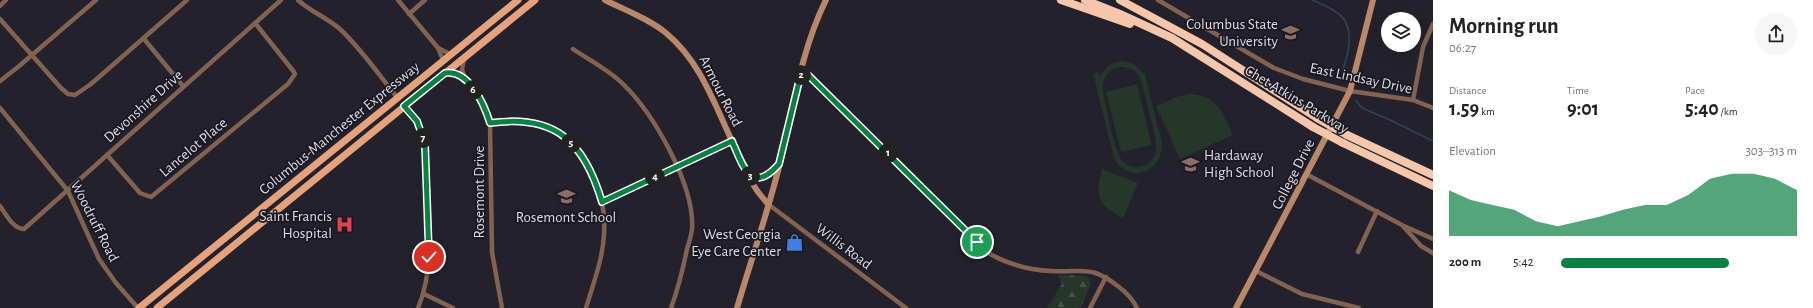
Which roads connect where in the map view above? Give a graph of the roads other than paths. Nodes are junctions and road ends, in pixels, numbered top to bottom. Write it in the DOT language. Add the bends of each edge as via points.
graph roads {
  1 [pos="6,0"];
  2 [pos="96,0"];
  3 [pos="187,0"];
  4 [pos="281,0"];
  5 [pos="298,0"];
  6 [pos="398,0"];
  7 [pos="424,0"];
  8 [pos="518,0"];
  9 [pos="535,0"];
  10 [pos="605,0"];
  11 [pos="826,0"];
  12 [pos="1061,0"];
  13 [pos="1085,0"];
  14 [pos="1120,0"];
  15 [pos="1158,0"];
  16 [pos="1373,0"];
  17 [pos="0,6"];
  18 [pos="409,14"];
  19 [pos="0,19"];
  20 [pos="254,23"];
  21 [pos="1433,24"];
  22 [pos="144,39"];
  23 [pos="438,48"];
  24 [pos="573,49"];
  25 [pos="450,54"];
  26 [pos="33,55"];
  27 [pos="464,57"];
  28 [pos="1203,57"];
  29 [pos="442,60"];
  30 [pos="802,69"];
  31 [pos="445,73"];
  32 [pos="0,81"];
  33 [pos="466,81"];
  34 [pos="183,86"];
  35 [pos="1350,91"];
  36 [pos="397,97"];
  37 [pos="1413,100"];
  38 [pos="404,106"];
  39 [pos="0,108"];
  40 [pos="1433,108"];
  41 [pos="490,123"];
  42 [pos="732,141"];
  43 [pos="107,155"];
  44 [pos="779,164"];
  45 [pos="678,166"];
  46 [pos="746,174"];
  47 [pos="1306,174"];
  48 [pos="1433,176"];
  49 [pos="1433,186"];
  50 [pos="68,190"];
  51 [pos="270,202"];
  52 [pos="602,202"];
  53 [pos="768,204"];
  54 [pos="0,206"];
  55 [pos="1377,211"];
  56 [pos="1402,225"];
  57 [pos="244,237"];
  58 [pos="1433,239"];
  59 [pos="1358,252"];
  60 [pos="1433,253"];
  61 [pos="1256,271"];
  62 [pos="1106,277"];
  63 [pos="424,294"];
  64 [pos="138,308"];
  65 [pos="157,308"];
  66 [pos="418,308"];
  67 [pos="453,308"];
  68 [pos="502,308"];
  69 [pos="586,308"];
  70 [pos="671,308"];
  71 [pos="737,308"];
  72 [pos="906,308"];
  73 [pos="1090,308"];
  74 [pos="1137,308"];
  75 [pos="1236,308"];
  76 [pos="1359,308"];
  1 -- 17 [label="street"];
  2 -- 26 [label="street"];
  3 -- 22 [label="street"];
  4 -- 20 [label="street, Devonshire Drive"];
  5 -- 36 [label="street" via="342,31"];
  6 -- 18 [label="street"];
  7 -- 18 [label="street"];
  8 -- 25 [label="main road, Columbus-Manchester Expressway"];
  9 -- 27 [label="main road, Columbus-Manchester Expressway"];
  10 -- 42 [label="street, Armour Road" via="645,20 677,43 703,78"];
  11 -- 30 [label="street" via="812,34"];
  12 -- 28 [label="highway" via="1127,22"];
  13 -- 28 [label="highway, Chet Atkins Parkway" via="1172,38"];
  14 -- 48 [label="highway, Chet Atkins Parkway, bridge" via="1202,44 1347,135"];
  15 -- 35 [label="street, East Lindsay Drive" via="1274,68 1303,79"];
  16 -- 35 [label="street, College Drive"];
  18 -- 23 [label="street"];
  19 -- 26 [label="street"];
  20 -- 34 [label="street, Devonshire Drive"];
  20 -- 43 [label="street, Lancelot Place" via="295,74 288,84 151,197 140,193"];
  21 -- 37 [label="street" via="1423,47"];
  22 -- 26 [label="street" via="75,96 61,88"];
  22 -- 34 [label="street"];
  23 -- 25 [label="street"];
  23 -- 29 [label="street"];
  24 -- 45 [label="street" via="622,83 637,100"];
  25 -- 29 [label="main road, Columbus-Manchester Expressway"];
  26 -- 32 [label="street"];
  27 -- 31 [label="main road, Columbus-Manchester Expressway"];
  27 -- 33 [label="street, Rosemont Drive" via="462,70"];
  28 -- 49 [label="highway, Chet Atkins Parkway, bridge" via="1313,127"];
  29 -- 36 [label="main road, Columbus-Manchester Expressway"];
  30 -- 44 [label="street"];
  30 -- 62 [label="street" via="990,254 1003,262 1042,270 1097,272"];
  31 -- 33 [label="street" via="457,73"];
  31 -- 38 [label="main road, Columbus-Manchester Expressway"];
  33 -- 41 [label="street, Rosemont Drive" via="481,103"];
  34 -- 43 [label="street, Devonshire Drive"];
  35 -- 37 [label="street, East Lindsay Drive"];
  35 -- 47 [label="street, College Drive"];
  36 -- 51 [label="main road, Columbus-Manchester Expressway"];
  37 -- 40 [label="street, East Lindsay Drive"];
  38 -- 57 [label="main road, Columbus-Manchester Expressway"];
  38 -- 63 [label="street" via="417,121 425,144 429,265"];
  39 -- 50 [label="street, Woodruff Road"];
  41 -- 52 [label="street" via="521,120 538,123 561,133 585,161"];
  41 -- 68 [label="street, Rosemont Drive" via="492,252"];
  42 -- 45 [label="street"];
  42 -- 46 [label="street, Armour Road"];
  43 -- 50 [label="street, Devonshire Drive"];
  44 -- 46 [label="street" via="763,178"];
  44 -- 53 [label="street"];
  45 -- 52 [label="street"];
  45 -- 70 [label="street" via="692,215 692,230"];
  46 -- 53 [label="street, Armour Road"];
  47 -- 55 [label="street"];
  47 -- 61 [label="street, College Drive"];
  50 -- 54 [label="street, Devonshire Drive" via="29,225 21,229"];
  50 -- 64 [label="street, Woodruff Road" via="99,258"];
  51 -- 57 [label="main road" via="243,229"];
  51 -- 64 [label="main road, Columbus-Manchester Expressway"];
  52 -- 69 [label="street" via="603,249"];
  53 -- 71 [label="street"];
  53 -- 72 [label="street, Willis Road"];
  55 -- 56 [label="street"];
  55 -- 59 [label="street"];
  56 -- 58 [label="street"];
  56 -- 60 [label="street" via="1421,246"];
  57 -- 65 [label="main road, Columbus-Manchester Expressway"];
  61 -- 75 [label="street, College Drive"];
  61 -- 76 [label="street" via="1302,294"];
  62 -- 73 [label="street"];
  62 -- 74 [label="street" via="1124,291"];
  63 -- 66 [label="street"];
  63 -- 67 [label="street"];
}
